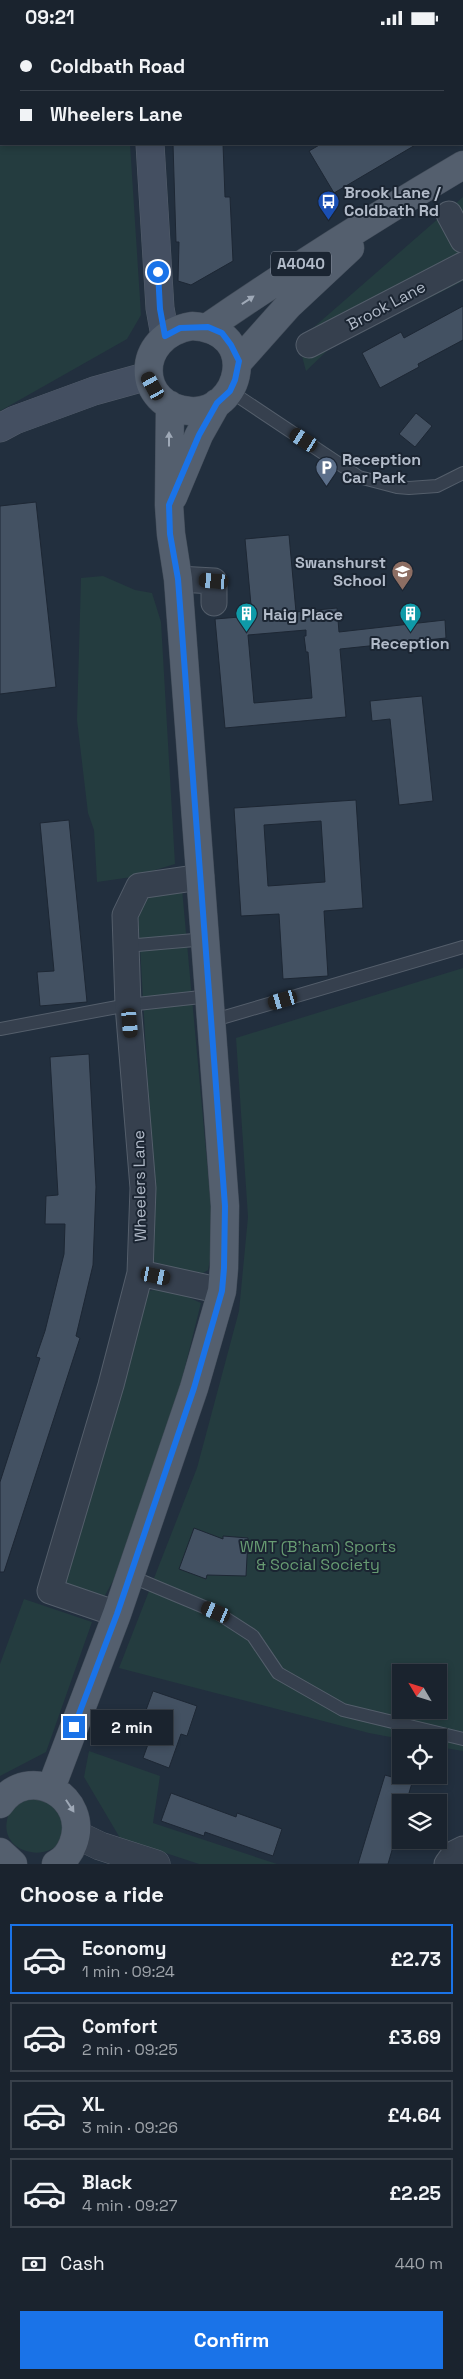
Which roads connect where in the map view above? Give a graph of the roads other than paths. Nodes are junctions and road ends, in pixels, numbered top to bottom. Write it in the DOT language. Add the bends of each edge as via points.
graph roads {
  1 [pos="150,145"];
  2 [pos="463,165"];
  3 [pos="396,204"];
  4 [pos="449,214"];
  5 [pos="463,240"];
  6 [pos="463,265"];
  7 [pos="208,327"];
  8 [pos="165,336"];
  9 [pos="309,345"];
  10 [pos="239,361"];
  11 [pos="148,376"];
  12 [pos="223,397"];
  13 [pos="170,405"];
  14 [pos="0,428"];
  15 [pos="463,473"];
  16 [pos="169,505"];
  17 [pos="178,579"];
  18 [pos="214,603"];
  19 [pos="201,877"];
  20 [pos="206,939"];
  21 [pos="126,946"];
  22 [pos="463,947"];
  23 [pos="128,1005"];
  24 [pos="210,1009"];
  25 [pos="0,1029"];
  26 [pos="140,1273"];
  27 [pos="222,1291"];
  28 [pos="130,1576"];
  29 [pos="117,1614"];
  30 [pos="463,1739"];
  31 [pos="51,1788"];
  32 [pos="0,1804"];
  33 [pos="77,1835"];
  34 [pos="463,1849"];
  35 [pos="56,1864"];
  36 [pos="156,1864"];
  37 [pos="447,1864"];
  1 -- 8 [label="main road" via="160,309"];
  2 -- 3 [label="main road, A4040"];
  7 -- 3 [label="main road, A4040, one-way"];
  3 -- 10 [label="main road, A4040" via="288,306"];
  4 -- 5 [label="street"];
  6 -- 9 [label="street, Brook Lane"];
  7 -- 8 [label="main road" via="180,328"];
  7 -- 10 [label="main road" via="222,333"];
  8 -- 11 [label="main road" via="153,349"];
  10 -- 12 [label="main road" via="235,380"];
  11 -- 13 [label="main road" via="158,395"];
  11 -- 14 [label="main road" via="94,391"];
  12 -- 13 [label="main road" via="204,410 190,411"];
  12 -- 15 [label="lane" via="359,477 409,488 437,486"];
  12 -- 16 [label="main road" via="199,435"];
  16 -- 13 [label="main road, one-way"];
  16 -- 17 [label="main road" via="170,534"];
  17 -- 18 [label="street" via="214,581"];
  17 -- 19 [label="main road"];
  19 -- 20 [label="main road"];
  19 -- 21 [label="street, Wheelers Lane" via="138,886 125,915"];
  20 -- 21 [label="lane"];
  20 -- 24 [label="main road"];
  21 -- 23 [label="street, Wheelers Lane"];
  22 -- 24 [label="lane"];
  23 -- 24 [label="lane"];
  23 -- 25 [label="lane"];
  23 -- 26 [label="street, Wheelers Lane" via="143,1187"];
  24 -- 27 [label="main road" via="225,1206"];
  26 -- 27 [label="street"];
  26 -- 29 [label="street, Wheelers Lane" via="111,1385 50,1591"];
  27 -- 28 [label="main road" via="194,1388"];
  28 -- 29 [label="main road"];
  28 -- 30 [label="lane" via="216,1612 253,1636 278,1673 343,1710"];
  29 -- 31 [label="main road"];
  31 -- 32 [label="main road" via="19,1788"];
  31 -- 33 [label="main road, one-way" via="71,1807 77,1823"];
  33 -- 35 [label="main road" via="71,1850"];
  33 -- 36 [label="street"];
  34 -- 37 [label="street" via="455,1853"];
}
